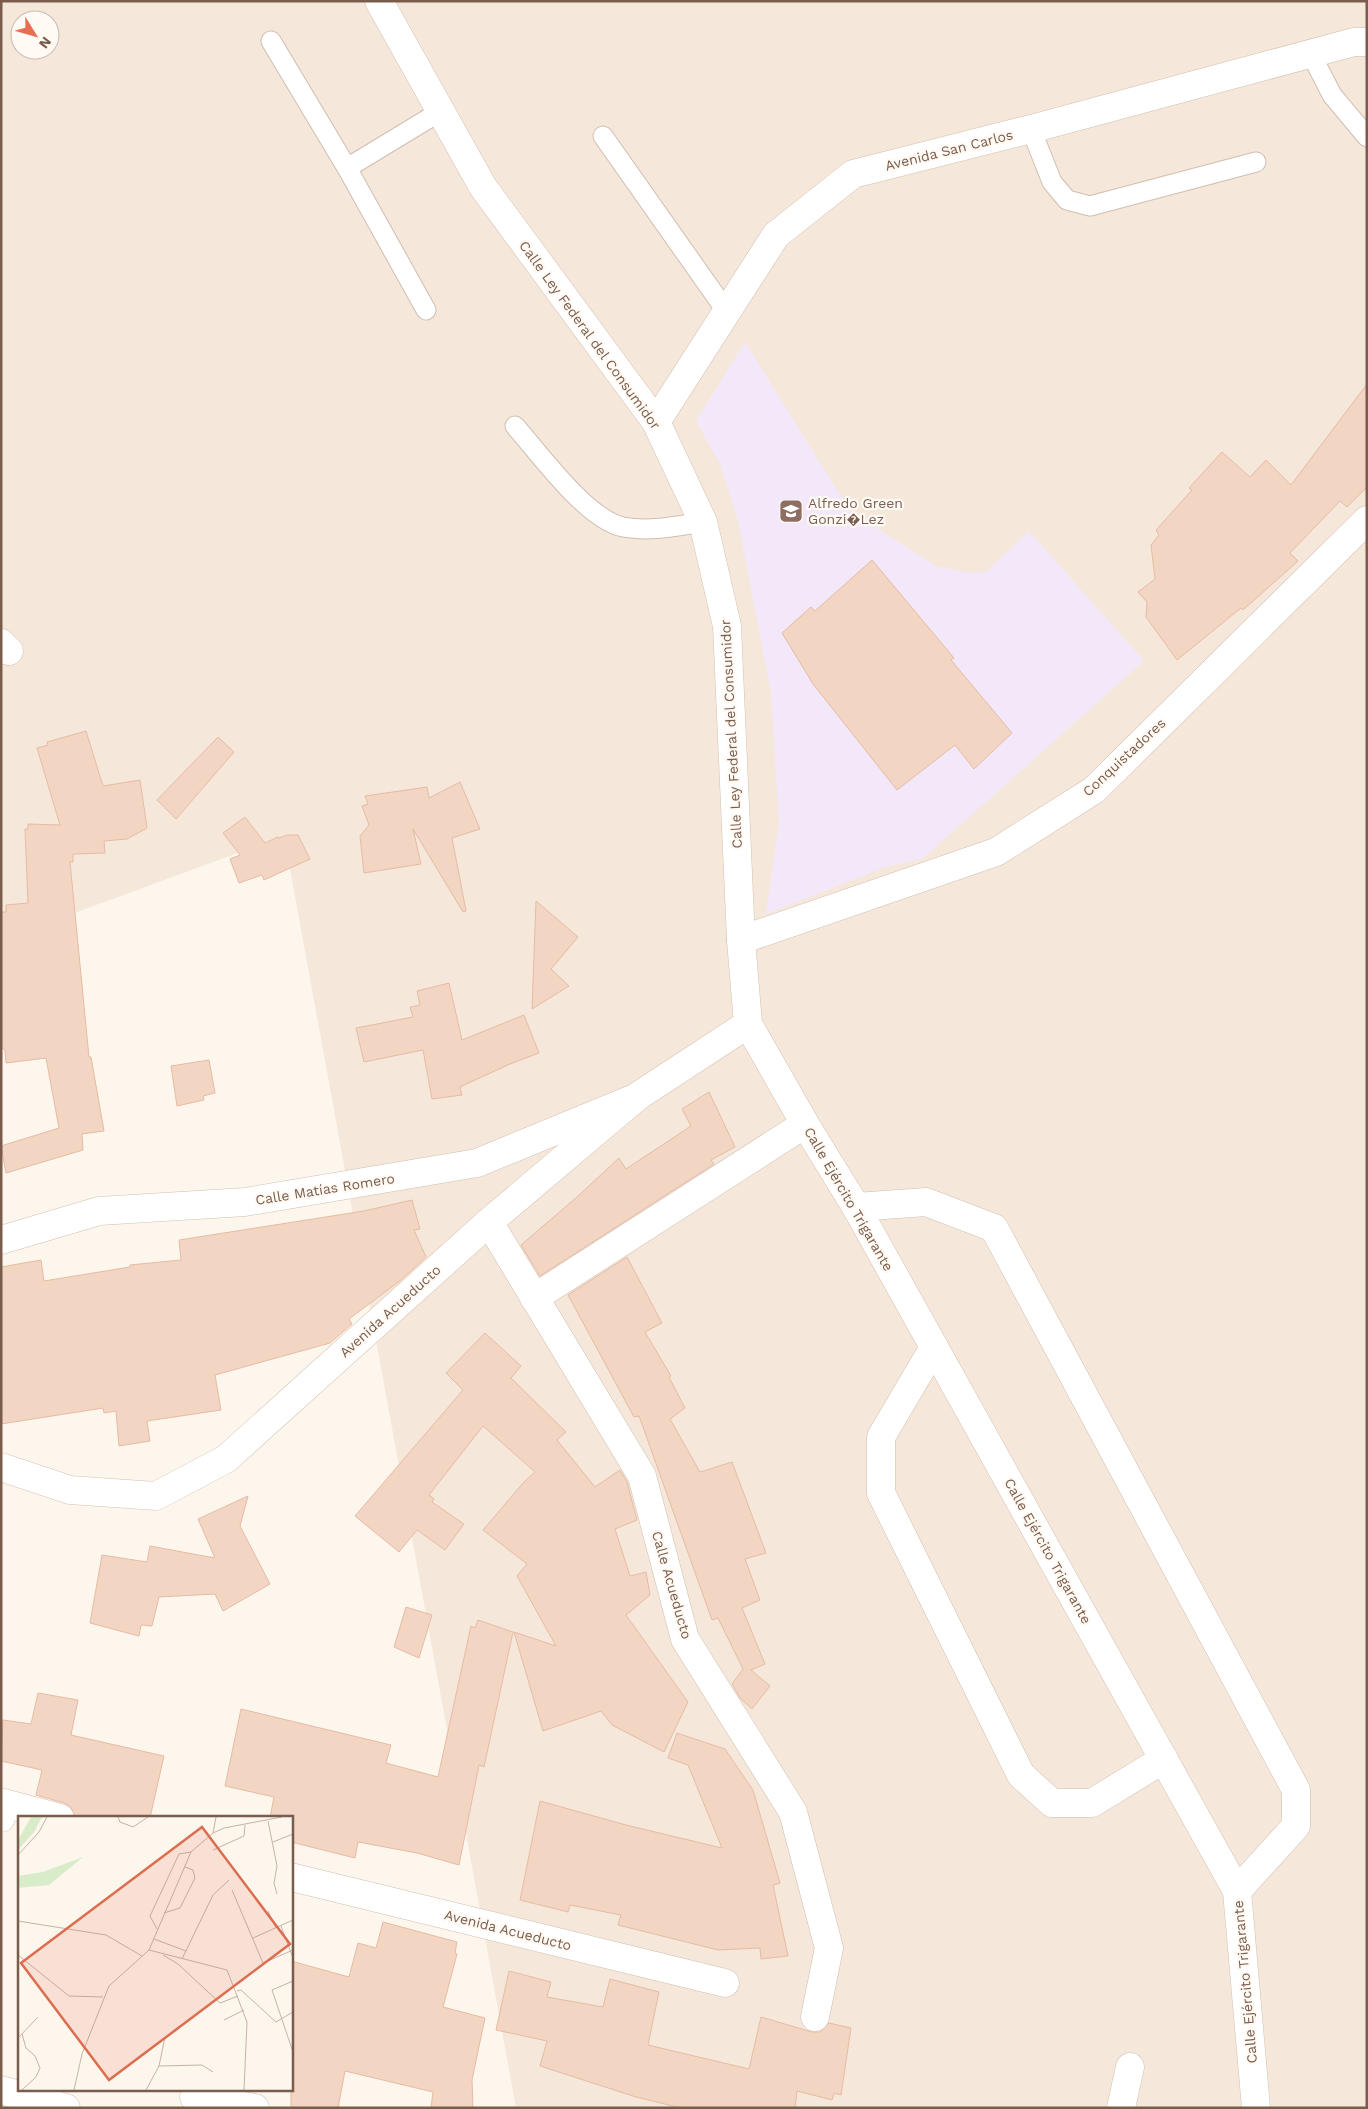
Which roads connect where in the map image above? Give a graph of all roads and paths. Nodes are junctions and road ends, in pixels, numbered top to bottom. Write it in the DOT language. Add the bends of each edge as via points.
graph roads {
  1 [pos="379,1"];
  2 [pos="1363,39"];
  3 [pos="270,41"];
  4 [pos="1311,54"];
  5 [pos="441,111"];
  6 [pos="1031,129"];
  7 [pos="603,136"];
  8 [pos="1367,137"];
  9 [pos="1256,162"];
  10 [pos="347,168"];
  11 [pos="426,310"];
  12 [pos="727,312"];
  13 [pos="656,422"];
  14 [pos="515,426"];
  15 [pos="1367,520"];
  16 [pos="703,522"];
  17 [pos="742,940"];
  18 [pos="748,1024"];
  19 [pos="638,1096"];
  20 [pos="805,1124"];
  21 [pos="856,1207"];
  22 [pos="489,1222"];
  23 [pos="1,1240"];
  24 [pos="534,1298"];
  25 [pos="934,1347"];
  26 [pos="1,1467"];
  27 [pos="1164,1758"];
  28 [pos="3,1811"];
  29 [pos="44,1816"];
  30 [pos="292,1877"];
  31 [pos="1237,1891"];
  32 [pos="724,1983"];
  33 [pos="815,2017"];
  34 [pos="1130,2067"];
  35 [pos="1,2090"];
  36 [pos="193,2098"];
  37 [pos="66,2108"];
  38 [pos="255,2108"];
  39 [pos="1121,2108"];
  40 [pos="1256,2108"];
  1 -- 5 [label="street, Calle Ley Federal del Consumidor"];
  2 -- 4 [label="street, Avenida San Carlos"];
  3 -- 10 [label="lane"];
  4 -- 6 [label="street, Avenida San Carlos"];
  4 -- 8 [label="lane" via="1332,95"];
  5 -- 10 [label="lane"];
  5 -- 13 [label="street, Calle Ley Federal del Consumidor" via="483,187"];
  6 -- 9 [label="lane" via="1052,182 1067,200 1090,206"];
  6 -- 12 [label="street, Avenida San Carlos" via="853,174 776,235"];
  7 -- 12 [label="lane"];
  10 -- 11 [label="lane"];
  12 -- 13 [label="street, Avenida San Carlos"];
  13 -- 16 [label="street, Calle Ley Federal del Consumidor"];
  14 -- 16 [label="lane" via="589,510 621,527 652,530"];
  15 -- 17 [label="street, Conquistadores" via="1094,790 996,852"];
  16 -- 17 [label="street, Calle Ley Federal del Consumidor" via="727,626"];
  17 -- 18 [label="street, Calle Ley Federal del Consumidor"];
  18 -- 19 [label="street, Avenida Acueducto"];
  18 -- 20 [label="street, Calle Ejército Trigarante"];
  19 -- 22 [label="street, Avenida Acueducto"];
  19 -- 23 [label="street, Calle Matías Romero" via="477,1163 246,1202 99,1211"];
  20 -- 21 [label="street, Calle Ejército Trigarante"];
  20 -- 24 [label="street"];
  21 -- 25 [label="street, Calle Ejército Trigarante"];
  21 -- 31 [label="street" via="926,1202 994,1228 1296,1790 1296,1826"];
  22 -- 24 [label="street, Calle Acueducto"];
  22 -- 26 [label="street, Avenida Acueducto" via="226,1459 156,1496 70,1490"];
  24 -- 33 [label="street, Calle Acueducto" via="642,1476 685,1639 793,1812 829,1948"];
  25 -- 27 [label="street, Calle Ejército Trigarante"];
  25 -- 27 [label="street" via="881,1436 880,1493 1021,1775 1052,1802 1092,1803"];
  27 -- 31 [label="street, Calle Ejército Trigarante"];
  28 -- 29 [label="street"];
  30 -- 32 [label="street, Avenida Acueducto"];
  31 -- 40 [label="street, Calle Ejército Trigarante"];
  34 -- 39 [label="street"];
  35 -- 37 [label="street"];
  36 -- 38 [label="street"];
}
